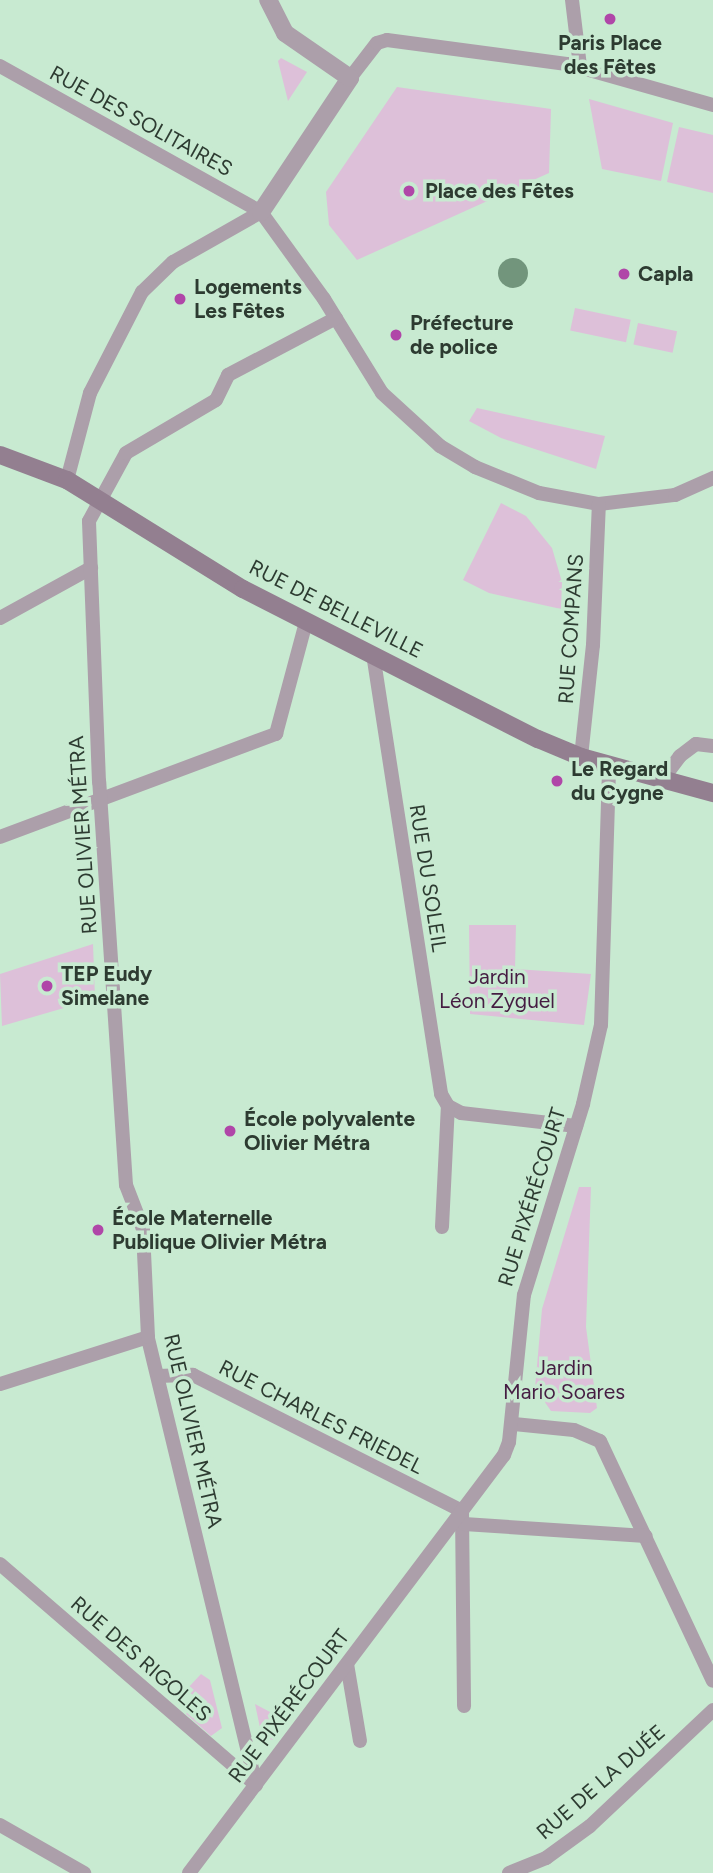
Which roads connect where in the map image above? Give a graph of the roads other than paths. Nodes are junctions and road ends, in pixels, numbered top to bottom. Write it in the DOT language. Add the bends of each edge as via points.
graph roads {
  1 [pos="268,0"];
  2 [pos="572,0"];
  3 [pos="0,66"];
  4 [pos="580,66"];
  5 [pos="350,78"];
  6 [pos="713,105"];
  7 [pos="261,212"];
  8 [pos="336,318"];
  9 [pos="0,455"];
  10 [pos="713,478"];
  11 [pos="67,480"];
  12 [pos="99,499"];
  13 [pos="599,504"];
  14 [pos="91,568"];
  15 [pos="0,618"];
  16 [pos="306,622"];
  17 [pos="373,654"];
  18 [pos="713,746"];
  19 [pos="581,757"];
  20 [pos="609,765"];
  21 [pos="662,780"];
  22 [pos="713,793"];
  23 [pos="100,802"];
  24 [pos="0,837"];
  25 [pos="447,1106"];
  26 [pos="576,1126"];
  27 [pos="442,1227"];
  28 [pos="148,1337"];
  29 [pos="158,1376"];
  30 [pos="0,1384"];
  31 [pos="514,1424"];
  32 [pos="463,1517"];
  33 [pos="646,1536"];
  34 [pos="0,1564"];
  35 [pos="347,1664"];
  36 [pos="713,1681"];
  37 [pos="464,1706"];
  38 [pos="713,1710"];
  39 [pos="360,1741"];
  40 [pos="256,1785"];
  41 [pos="0,1825"];
  42 [pos="84,1873"];
  43 [pos="189,1873"];
  44 [pos="509,1873"];
  1 -- 5 [label="street" via="285,33"];
  2 -- 4 [label="street"];
  3 -- 7 [label="street, RUE DES SOLITAIRES"];
  4 -- 5 [label="street" via="387,40 377,43"];
  4 -- 6 [label="street"];
  5 -- 7 [label="street"];
  7 -- 8 [label="street"];
  7 -- 11 [label="street" via="173,262 142,292 90,393"];
  8 -- 12 [label="street, RUE OLIVIER MÉTRA" via="228,375 216,400 126,453"];
  8 -- 13 [label="street" via="382,393 440,446 538,493"];
  9 -- 11 [label="main road, RUE DE BELLEVILLE"];
  10 -- 13 [label="street" via="675,495"];
  11 -- 12 [label="main road, RUE DE BELLEVILLE"];
  12 -- 14 [label="street, RUE OLIVIER MÉTRA" via="89,521"];
  12 -- 16 [label="main road, RUE DE BELLEVILLE" via="243,589"];
  13 -- 19 [label="street, RUE COMPANS" via="593,645"];
  14 -- 15 [label="street"];
  14 -- 23 [label="street, RUE OLIVIER MÉTRA"];
  16 -- 17 [label="main road, RUE DE BELLEVILLE"];
  16 -- 23 [label="street" via="276,733"];
  17 -- 19 [label="main road, RUE DE BELLEVILLE"];
  17 -- 25 [label="street, RUE DU SOLEIL" via="441,1094"];
  18 -- 21 [label="street" via="696,744"];
  19 -- 20 [label="main road, RUE DE BELLEVILLE"];
  20 -- 21 [label="main road, RUE DE BELLEVILLE"];
  20 -- 26 [label="street, RUE PIXÉRÉCOURT" via="601,1025"];
  21 -- 22 [label="main road, RUE DE BELLEVILLE"];
  23 -- 24 [label="street"];
  23 -- 28 [label="street, RUE OLIVIER MÉTRA" via="124,1167 126,1185 144,1229"];
  25 -- 26 [label="street" via="461,1113"];
  25 -- 27 [label="street, RUE DU SOLEIL"];
  26 -- 31 [label="street, RUE PIXÉRÉCOURT" via="524,1296"];
  28 -- 29 [label="street, RUE OLIVIER MÉTRA"];
  28 -- 30 [label="street"];
  29 -- 32 [label="street, RUE CHARLES FRIEDEL" via="192,1375"];
  29 -- 40 [label="street, RUE OLIVIER MÉTRA"];
  31 -- 32 [label="street, RUE PIXÉRÉCOURT" via="504,1455"];
  31 -- 33 [label="street" via="574,1430 600,1441"];
  32 -- 33 [label="street"];
  32 -- 35 [label="street, RUE PIXÉRÉCOURT"];
  32 -- 37 [label="street"];
  33 -- 36 [label="street"];
  34 -- 40 [label="street, RUE DES RIGOLES"];
  35 -- 39 [label="street"];
  35 -- 40 [label="street, RUE PIXÉRÉCOURT"];
  38 -- 44 [label="street, RUE DE LA DUÉE" via="590,1826 546,1858"];
  40 -- 43 [label="street, RUE PIXÉRÉCOURT"];
  41 -- 42 [label="street"];
}
